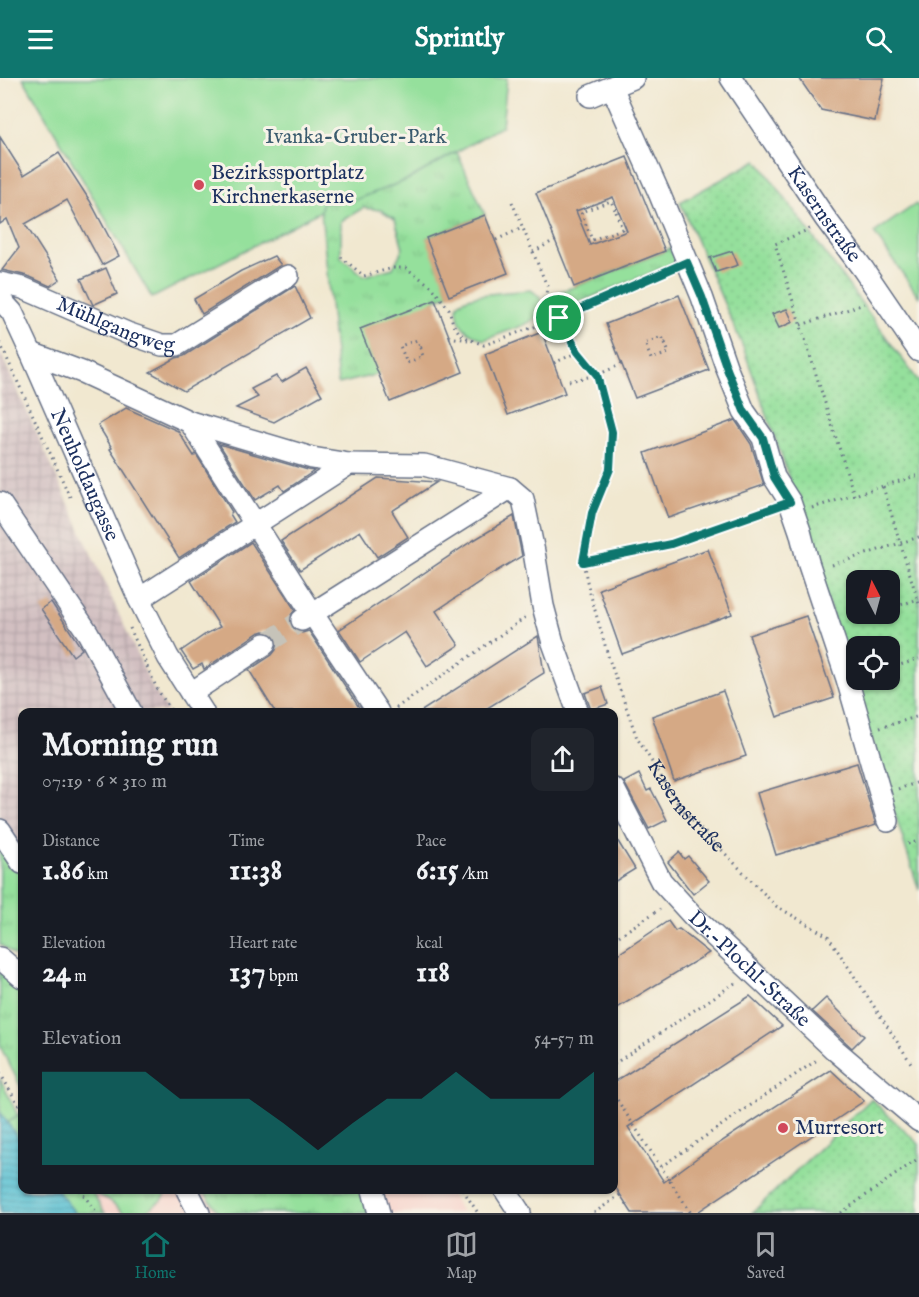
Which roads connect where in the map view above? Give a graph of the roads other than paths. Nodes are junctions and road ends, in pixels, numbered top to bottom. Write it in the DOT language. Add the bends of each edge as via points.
graph roads {
  1 [pos="633,78"];
  2 [pos="731,78"];
  3 [pos="612,87"];
  4 [pos="590,96"];
  5 [pos="288,276"];
  6 [pos="0,284"];
  7 [pos="0,299"];
  8 [pos="919,351"];
  9 [pos="32,352"];
  10 [pos="190,422"];
  11 [pos="349,464"];
  12 [pos="510,488"];
  13 [pos="0,503"];
  14 [pos="255,524"];
  15 [pos="139,599"];
  16 [pos="307,616"];
  17 [pos="265,644"];
  18 [pos="191,693"];
  19 [pos="128,708"];
  20 [pos="200,708"];
  21 [pos="375,708"];
  22 [pos="577,708"];
  23 [pos="618,797"];
  24 [pos="888,821"];
  25 [pos="0,830"];
  26 [pos="18,857"];
  27 [pos="0,958"];
  28 [pos="18,973"];
  29 [pos="919,1121"];
  30 [pos="189,1194"];
  31 [pos="374,1194"];
  32 [pos="508,1194"];
  33 [pos="199,1213"];
  34 [pos="379,1213"];
  35 [pos="520,1213"];
  1 -- 3 [label="street"];
  2 -- 8 [label="street, Kasernstraße"];
  3 -- 4 [label="street"];
  3 -- 24 [label="street" via="702,297 744,411 763,438 774,477 800,505 800,531"];
  5 -- 6 [label="street, Mühlgangweg" via="177,345 162,345 127,333 23,288"];
  7 -- 9 [label="street, Neuholdaugasse" via="12,312"];
  9 -- 10 [label="street"];
  9 -- 15 [label="street, Neuholdaugasse"];
  10 -- 11 [label="street" via="312,458"];
  10 -- 14 [label="street"];
  11 -- 12 [label="street" via="424,465"];
  11 -- 14 [label="street"];
  12 -- 16 [label="street"];
  12 -- 22 [label="street" via="523,499 543,606"];
  13 -- 19 [label="street" via="88,633"];
  14 -- 15 [label="street"];
  14 -- 16 [label="street"];
  15 -- 18 [label="street, Neuholdaugasse"];
  16 -- 21 [label="street"];
  17 -- 18 [label="street"];
  18 -- 20 [label="street, Neuholdaugasse"];
  23 -- 29 [label="street, Dr.-Plochl-Straße" via="661,881 676,898 834,1049"];
  25 -- 26 [label="street"];
  27 -- 28 [label="street"];
  30 -- 33 [label="street"];
  31 -- 34 [label="street"];
  32 -- 35 [label="street"];
}
